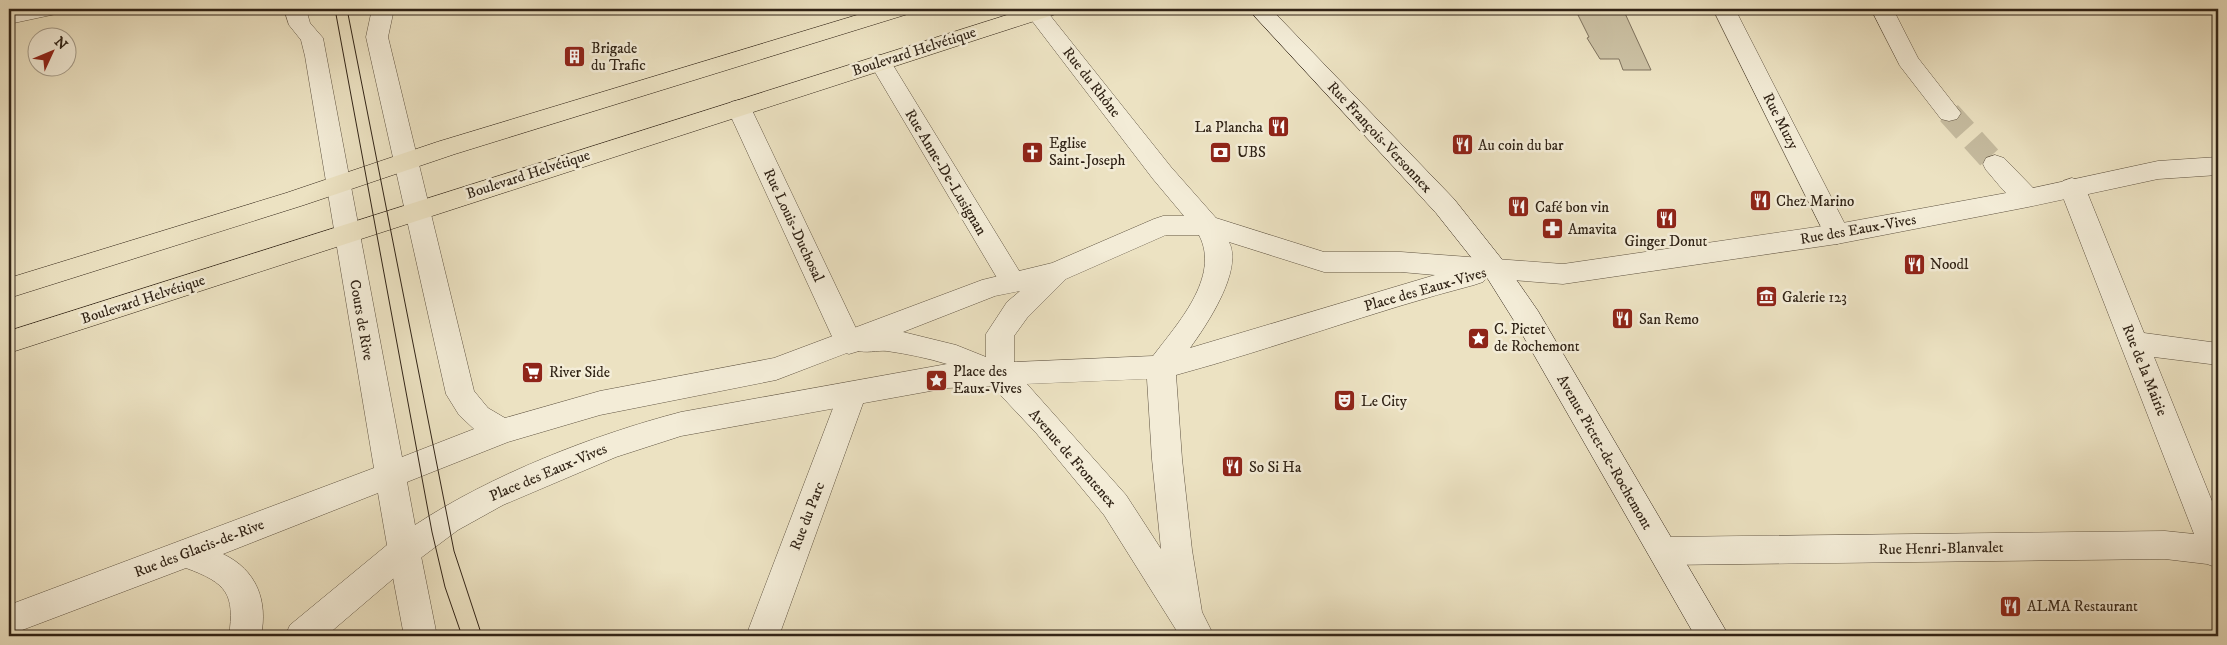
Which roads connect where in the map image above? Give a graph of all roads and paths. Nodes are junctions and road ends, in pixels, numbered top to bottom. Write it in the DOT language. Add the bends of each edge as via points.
graph roads {
  1 [pos="48,9"];
  2 [pos="295,9"];
  3 [pos="382,9"];
  4 [pos="900,9"];
  5 [pos="1259,9"];
  6 [pos="1724,9"];
  7 [pos="1882,9"];
  8 [pos="1040,10"];
  9 [pos="9,17"];
  10 [pos="880,62"];
  11 [pos="739,108"];
  12 [pos="1949,113"];
  13 [pos="407,162"];
  14 [pos="1995,164"];
  15 [pos="2218,166"];
  16 [pos="340,184"];
  17 [pos="1173,186"];
  18 [pos="2072,187"];
  19 [pos="2028,198"];
  20 [pos="419,210"];
  21 [pos="1206,225"];
  22 [pos="1163,226"];
  23 [pos="347,234"];
  24 [pos="1837,234"];
  25 [pos="1495,269"];
  26 [pos="1057,272"];
  27 [pos="1012,281"];
  28 [pos="9,288"];
  29 [pos="9,342"];
  30 [pos="849,343"];
  31 [pos="2134,343"];
  32 [pos="2218,354"];
  33 [pos="1160,367"];
  34 [pos="1000,375"];
  35 [pos="852,395"];
  36 [pos="503,430"];
  37 [pos="390,475"];
  38 [pos="404,551"];
  39 [pos="1664,551"];
  40 [pos="2218,552"];
  41 [pos="186,554"];
  42 [pos="9,620"];
  43 [pos="1193,629"];
  44 [pos="245,636"];
  45 [pos="302,636"];
  46 [pos="421,636"];
  47 [pos="762,636"];
  48 [pos="1712,636"];
  1 -- 9 [label="street"];
  2 -- 16 [label="street, Cours de Rive" via="300,25 312,38"];
  3 -- 13 [label="street" via="377,37"];
  4 -- 13 [label="main road"];
  5 -- 25 [label="street, Rue François-Versonnex" via="1445,206"];
  6 -- 24 [label="street, Rue Muzy"];
  7 -- 12 [label="street" via="1908,61"];
  8 -- 10 [label="main road, Boulevard Helvétique"];
  8 -- 17 [label="street, Rue du Rhône"];
  10 -- 11 [label="main road, Boulevard Helvétique"];
  10 -- 27 [label="street, Rue Anne-De-Lusignan"];
  11 -- 20 [label="main road, Boulevard Helvétique"];
  11 -- 30 [label="street, Rue Louis-Duchosal"];
  13 -- 16 [label="main road"];
  13 -- 20 [label="street"];
  14 -- 19 [label="street"];
  15 -- 18 [label="street, Rue des Eaux-Vives" via="2158,170"];
  16 -- 23 [label="street, Cours de Rive"];
  16 -- 28 [label="main road"];
  17 -- 21 [label="street, Rue du Rhône"];
  17 -- 22 [label="street" via="1174,199"];
  18 -- 19 [label="street, Rue des Eaux-Vives"];
  18 -- 31 [label="street, Rue de la Mairie"];
  19 -- 24 [label="street, Rue des Eaux-Vives"];
  20 -- 23 [label="main road, Boulevard Helvétique"];
  20 -- 36 [label="street" via="460,394 471,412"];
  21 -- 22 [label="street, Place des Eaux-Vives"];
  21 -- 25 [label="street, Place des Eaux-Vives" via="1324,262 1401,262"];
  21 -- 33 [label="street" via="1218,246 1219,262 1211,288 1198,316"];
  22 -- 26 [label="street, Place des Eaux-Vives"];
  23 -- 29 [label="main road, Boulevard Helvétique"];
  23 -- 37 [label="street, Cours de Rive"];
  24 -- 25 [label="street, Rue des Eaux-Vives" via="1563,274"];
  25 -- 33 [label="street, Place des Eaux-Vives"];
  25 -- 39 [label="street, Avenue Pictet-de-Rochemont" via="1528,319"];
  26 -- 27 [label="street, Place des Eaux-Vives"];
  26 -- 34 [label="street, Place des Eaux-Vives" via="1017,310 1000,334"];
  27 -- 30 [label="street, Place des Eaux-Vives"];
  30 -- 34 [label="street, Place des Eaux-Vives" via="885,340 923,346"];
  30 -- 36 [label="street, Place des Eaux-Vives" via="776,368 587,405"];
  31 -- 32 [label="street"];
  31 -- 40 [label="street, Rue de la Mairie"];
  33 -- 34 [label="street, Place des Eaux-Vives"];
  33 -- 43 [label="street, Avenue de Frontenex" via="1174,538"];
  34 -- 35 [label="street, Place des Eaux-Vives" via="948,376"];
  34 -- 43 [label="street, Avenue de Frontenex" via="1115,504"];
  35 -- 38 [label="street, Place des Eaux-Vives" via="681,424 608,446 470,507"];
  35 -- 47 [label="street, Rue du Parc"];
  36 -- 37 [label="street, Place des Eaux-Vives"];
  37 -- 38 [label="street, Cours de Rive"];
  37 -- 41 [label="street, Rue des Glacis-de-Rive"];
  38 -- 45 [label="street, Place des Eaux-Vives"];
  38 -- 46 [label="street, Cours de Rive"];
  39 -- 40 [label="street, Rue Henri-Blanvalet" via="2165,545"];
  39 -- 48 [label="street, Avenue Pictet-de-Rochemont"];
  41 -- 42 [label="street, Rue des Glacis-de-Rive"];
  41 -- 44 [label="street" via="230,573 241,586 248,604"];
}
